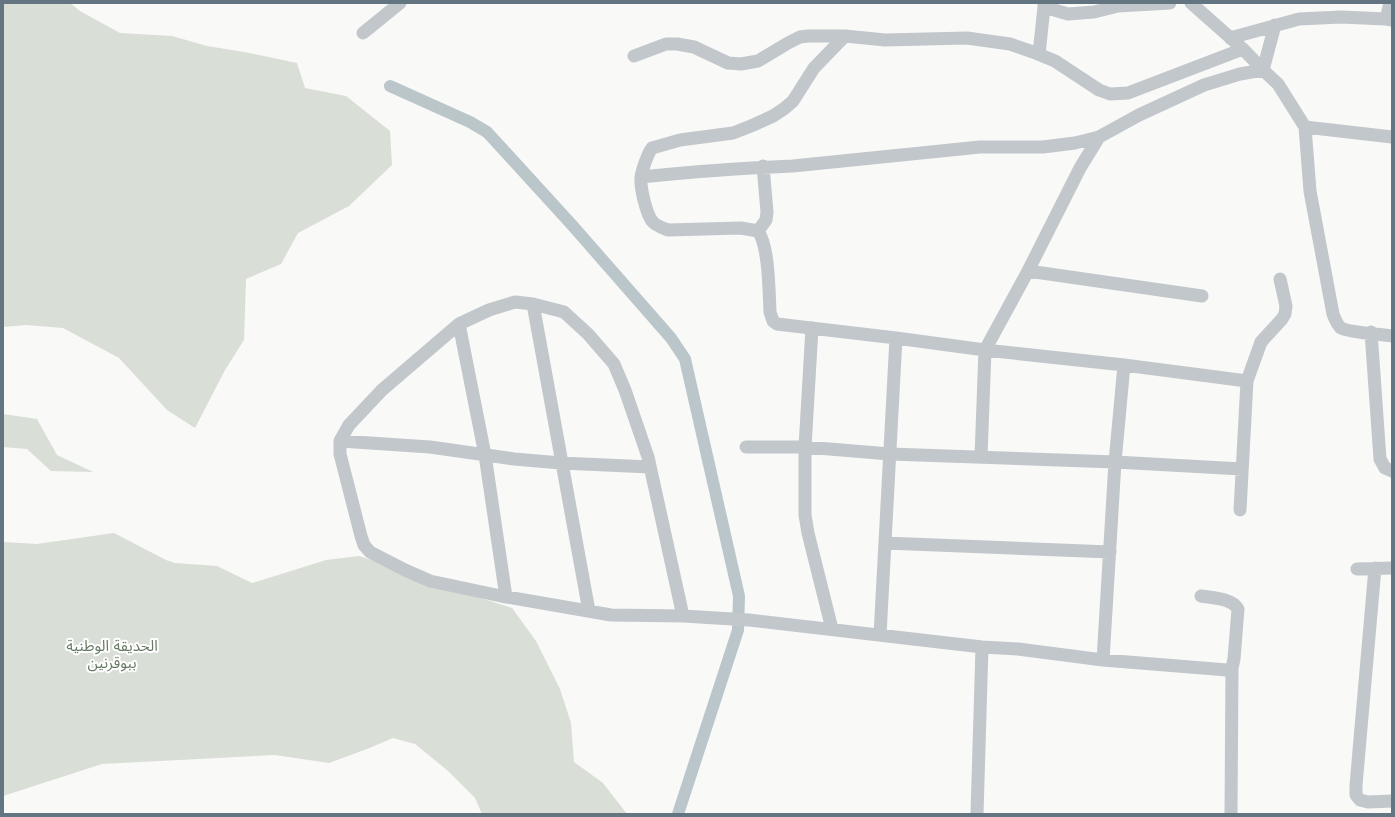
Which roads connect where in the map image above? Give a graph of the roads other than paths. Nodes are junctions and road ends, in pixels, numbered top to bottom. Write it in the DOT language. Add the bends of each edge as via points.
graph roads {
  1 [pos="400,3"];
  2 [pos="1170,3"];
  3 [pos="1191,3"];
  4 [pos="1390,3"];
  5 [pos="1118,4"];
  6 [pos="1044,5"];
  7 [pos="1389,20"];
  8 [pos="1275,25"];
  9 [pos="363,33"];
  10 [pos="845,36"];
  11 [pos="1230,38"];
  12 [pos="1243,49"];
  13 [pos="1038,54"];
  14 [pos="634,56"];
  15 [pos="1263,70"];
  16 [pos="1305,127"];
  17 [pos="1099,136"];
  18 [pos="1392,137"];
  19 [pos="763,166"];
  20 [pos="641,177"];
  21 [pos="758,231"];
  22 [pos="1028,271"];
  23 [pos="1280,279"];
  24 [pos="1202,296"];
  25 [pos="533,304"];
  26 [pos="459,324"];
  27 [pos="812,328"];
  28 [pos="1371,332"];
  29 [pos="1392,336"];
  30 [pos="896,338"];
  31 [pos="985,350"];
  32 [pos="1124,365"];
  33 [pos="1247,381"];
  34 [pos="340,441"];
  35 [pos="746,447"];
  36 [pos="806,447"];
  37 [pos="485,454"];
  38 [pos="890,454"];
  39 [pos="981,458"];
  40 [pos="1115,462"];
  41 [pos="561,463"];
  42 [pos="650,467"];
  43 [pos="1242,469"];
  44 [pos="1392,471"];
  45 [pos="1240,510"];
  46 [pos="885,543"];
  47 [pos="1110,552"];
  48 [pos="1375,568"];
  49 [pos="1392,568"];
  50 [pos="1357,569"];
  51 [pos="1201,596"];
  52 [pos="506,597"];
  53 [pos="589,611"];
  54 [pos="683,616"];
  55 [pos="832,629"];
  56 [pos="880,635"];
  57 [pos="982,647"];
  58 [pos="1102,660"];
  59 [pos="1232,668"];
  60 [pos="1392,801"];
  61 [pos="977,814"];
  62 [pos="1231,814"];
  1 -- 9 [label="street"];
  2 -- 5 [label="street"];
  3 -- 11 [label="street"];
  4 -- 7 [label="street"];
  5 -- 6 [label="street" via="1094,12 1068,14"];
  6 -- 13 [label="street"];
  7 -- 8 [label="street" via="1341,17 1299,19"];
  8 -- 11 [label="street"];
  8 -- 15 [label="street"];
  10 -- 13 [label="street" via="885,40 967,38 1010,44"];
  10 -- 14 [label="street" via="800,37 750,63 728,63 694,46 677,44 666,44"];
  10 -- 20 [label="street" via="814,68 793,101 785,108 733,133 654,146 650,150"];
  11 -- 12 [label="street"];
  12 -- 13 [label="street" via="1119,95 1099,90"];
  12 -- 15 [label="street"];
  15 -- 16 [label="street" via="1278,84"];
  15 -- 17 [label="street" via="1204,85"];
  16 -- 18 [label="street"];
  16 -- 28 [label="street" via="1310,191 1333,314 1341,327 1352,331"];
  17 -- 19 [label="street" via="1075,143 1043,147 980,147 793,166"];
  17 -- 22 [label="street"];
  19 -- 20 [label="street"];
  19 -- 21 [label="street" via="767,212 766,220"];
  20 -- 21 [label="street" via="642,192 648,211 652,222 659,227 668,230 741,228"];
  21 -- 27 [label="street" via="765,251 773,321 777,324"];
  22 -- 24 [label="street"];
  22 -- 31 [label="street"];
  23 -- 33 [label="street" via="1286,306 1285,314 1261,342"];
  25 -- 26 [label="street" via="515,302"];
  25 -- 41 [label="street"];
  25 -- 42 [label="street" via="564,312 588,334 614,364"];
  26 -- 34 [label="street" via="382,390 349,425"];
  26 -- 37 [label="street"];
  27 -- 30 [label="street"];
  27 -- 36 [label="street"];
  28 -- 29 [label="street"];
  28 -- 44 [label="street" via="1380,459 1385,468"];
  30 -- 31 [label="street"];
  30 -- 38 [label="street"];
  31 -- 32 [label="street"];
  31 -- 39 [label="street"];
  32 -- 33 [label="street"];
  32 -- 40 [label="street"];
  33 -- 43 [label="street"];
  34 -- 37 [label="street" via="430,447"];
  34 -- 52 [label="street" via="340,454 361,536 370,552 430,581"];
  35 -- 36 [label="street"];
  36 -- 38 [label="street"];
  36 -- 55 [label="street" via="805,515"];
  37 -- 41 [label="street"];
  37 -- 52 [label="street"];
  38 -- 39 [label="street"];
  38 -- 46 [label="street"];
  39 -- 40 [label="street"];
  40 -- 43 [label="street"];
  40 -- 47 [label="street"];
  41 -- 42 [label="street"];
  41 -- 53 [label="street"];
  42 -- 54 [label="street"];
  43 -- 45 [label="street"];
  46 -- 47 [label="street"];
  46 -- 56 [label="street"];
  47 -- 58 [label="street"];
  48 -- 49 [label="street"];
  48 -- 50 [label="street"];
  48 -- 60 [label="street" via="1356,795 1360,800 1368,802"];
  51 -- 59 [label="street" via="1230,602 1238,609"];
  52 -- 53 [label="street"];
  53 -- 54 [label="street" via="611,615"];
  54 -- 55 [label="street"];
  55 -- 56 [label="street"];
  56 -- 57 [label="street"];
  57 -- 58 [label="street"];
  57 -- 61 [label="street"];
  58 -- 59 [label="street" via="1227,670"];
  59 -- 62 [label="street"];
}
